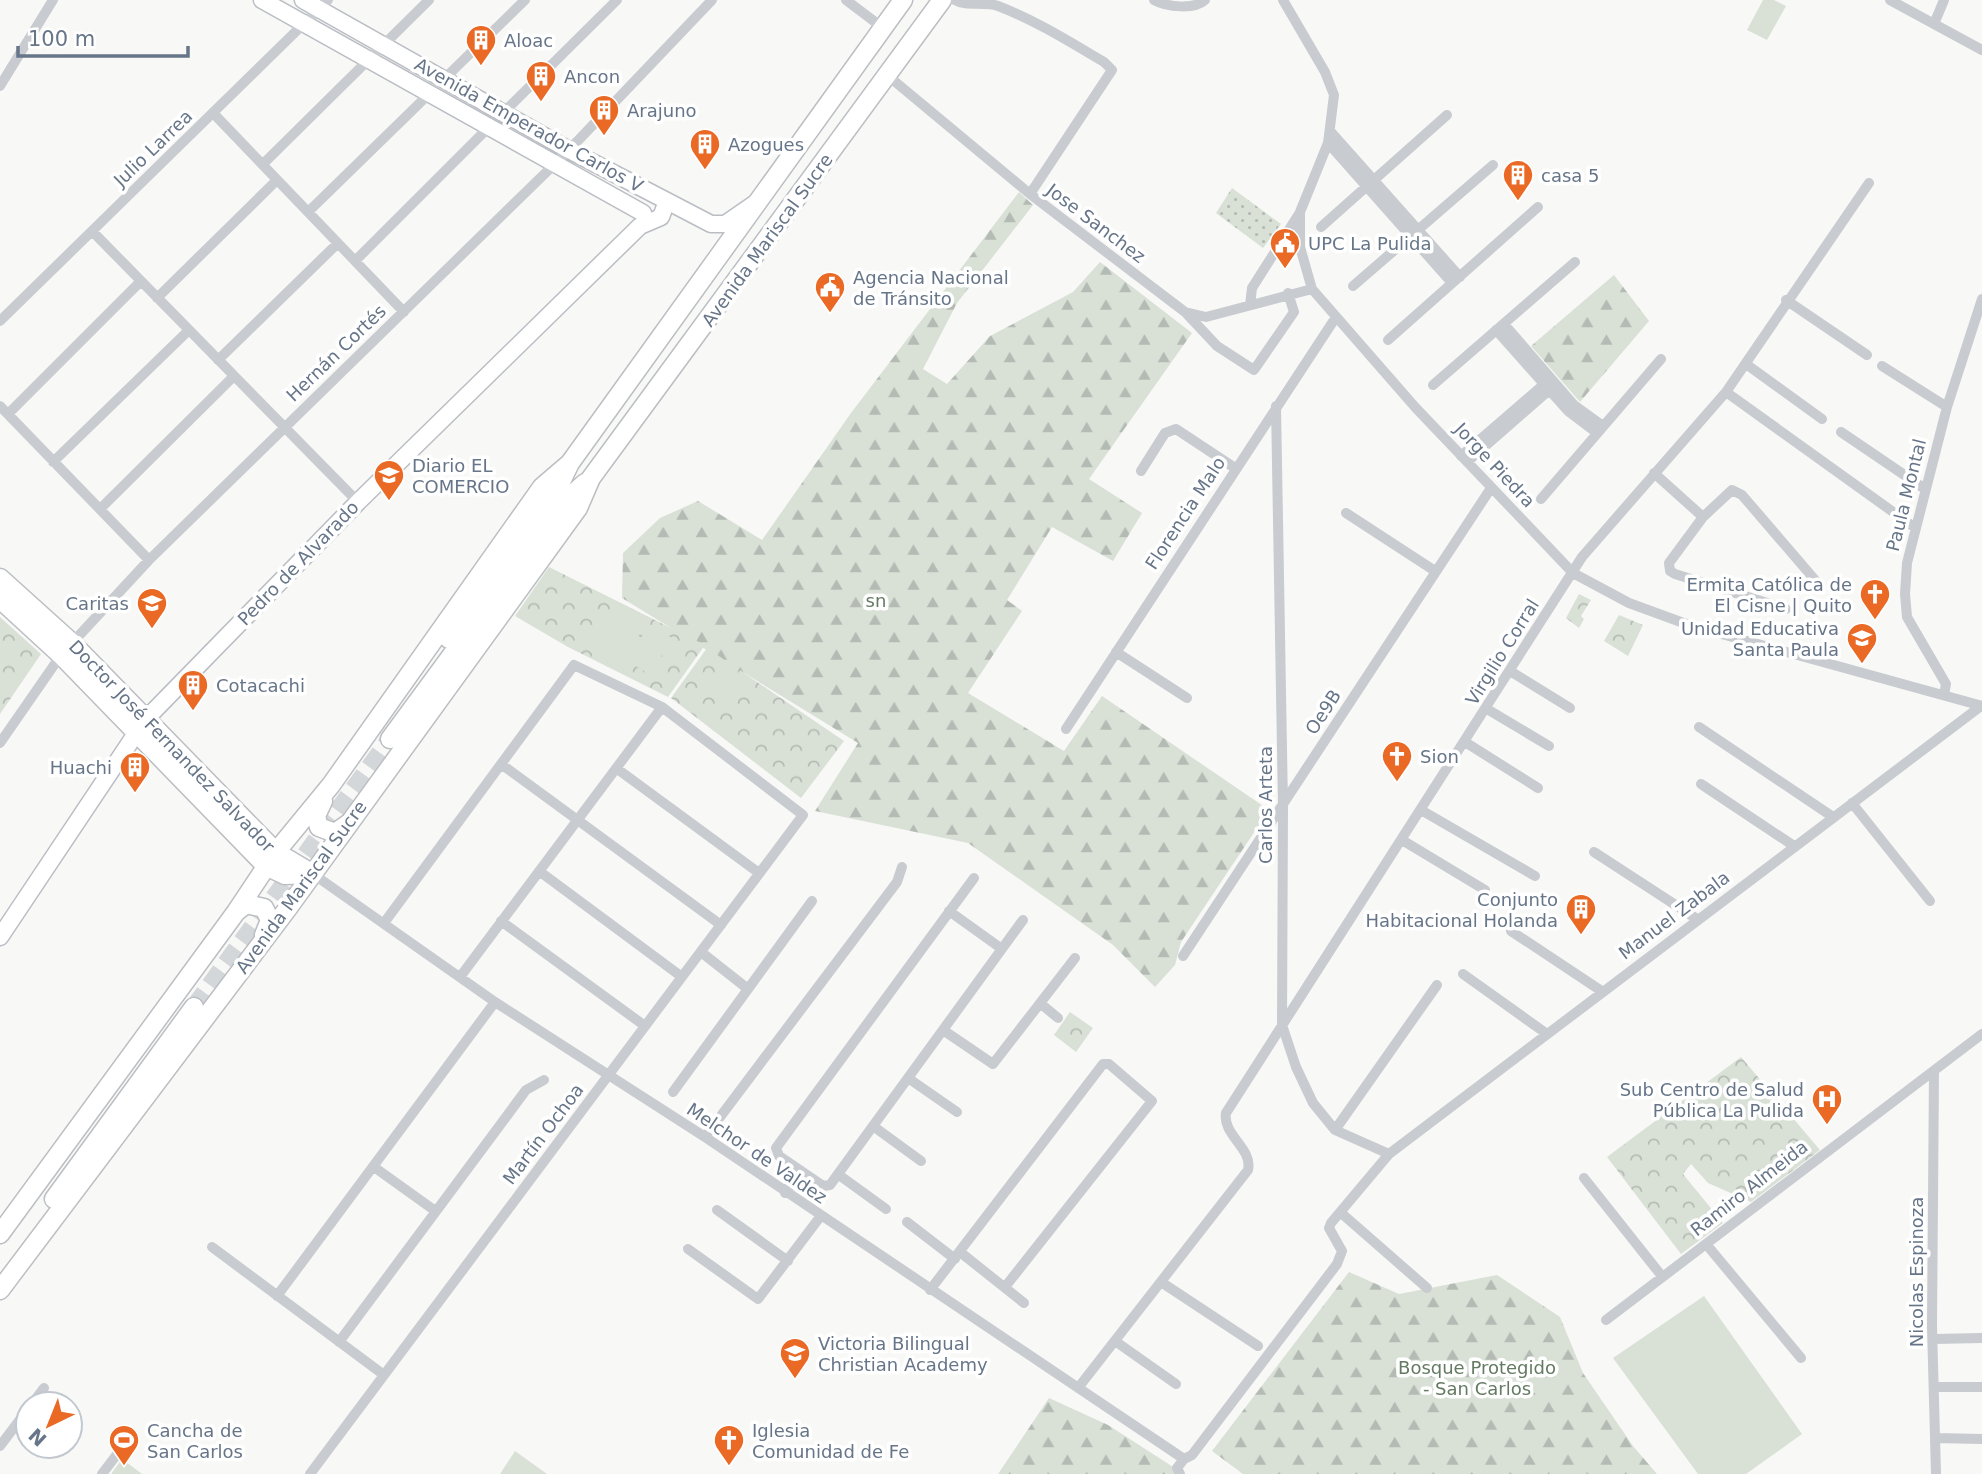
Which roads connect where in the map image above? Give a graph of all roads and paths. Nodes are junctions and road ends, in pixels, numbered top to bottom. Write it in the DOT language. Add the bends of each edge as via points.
graph roads {
  1 [pos="53,0"];
  2 [pos="262,0"];
  3 [pos="303,0"];
  4 [pos="429,0"];
  5 [pos="526,0"];
  6 [pos="617,0"];
  7 [pos="712,0"];
  8 [pos="846,0"];
  9 [pos="903,0"];
  10 [pos="942,0"];
  11 [pos="956,0"];
  12 [pos="1154,0"];
  13 [pos="1205,0"];
  14 [pos="1283,0"];
  15 [pos="1890,0"];
  16 [pos="1944,0"];
  17 [pos="324,5"];
  18 [pos="304,24"];
  19 [pos="1934,24"];
  20 [pos="883,28"];
  21 [pos="383,45"];
  22 [pos="1982,50"];
  23 [pos="368,60"];
  24 [pos="887,75"];
  25 [pos="444,79"];
  26 [pos="0,86"];
  27 [pos="429,93"];
  28 [pos="504,112"];
  29 [pos="214,114"];
  30 [pos="1447,115"];
  31 [pos="489,127"];
  32 [pos="1329,137"];
  33 [pos="569,150"];
  34 [pos="263,164"];
  35 [pos="554,164"];
  36 [pos="1493,165"];
  37 [pos="278,180"];
  38 [pos="1371,183"];
  39 [pos="1869,183"];
  40 [pos="1030,194"];
  41 [pos="663,198"];
  42 [pos="755,203"];
  43 [pos="1538,207"];
  44 [pos="308,212"];
  45 [pos="1300,212"];
  46 [pos="641,220"];
  47 [pos="1321,227"];
  48 [pos="92,231"];
  49 [pos="1415,232"];
  50 [pos="338,243"];
  51 [pos="355,261"];
  52 [pos="1574,262"];
  53 [pos="1456,280"];
  54 [pos="141,281"];
  55 [pos="1353,286"];
  56 [pos="1312,289"];
  57 [pos="1288,293"];
  58 [pos="158,298"];
  59 [pos="1982,299"];
  60 [pos="1786,300"];
  61 [pos="1250,305"];
  62 [pos="404,312"];
  63 [pos="1185,312"];
  64 [pos="1336,317"];
  65 [pos="0,321"];
  66 [pos="1500,327"];
  67 [pos="189,330"];
  68 [pos="1388,340"];
  69 [pos="1867,355"];
  70 [pos="1661,359"];
  71 [pos="218,360"];
  72 [pos="1746,364"];
  73 [pos="1882,366"];
  74 [pos="234,376"];
  75 [pos="1550,384"];
  76 [pos="1433,385"];
  77 [pos="1726,392"];
  78 [pos="1276,406"];
  79 [pos="1947,407"];
  80 [pos="4,410"];
  81 [pos="1822,419"];
  82 [pos="285,427"];
  83 [pos="1600,429"];
  84 [pos="1841,432"];
  85 [pos="1464,459"];
  86 [pos="53,462"];
  87 [pos="570,463"];
  88 [pos="1235,468"];
  89 [pos="1141,471"];
  90 [pos="1654,473"];
  91 [pos="591,478"];
  92 [pos="1491,488"];
  93 [pos="1925,489"];
  94 [pos="1541,499"];
  95 [pos="358,502"];
  96 [pos="100,509"];
  97 [pos="1346,513"];
  98 [pos="1703,517"];
  99 [pos="1914,527"];
  100 [pos="149,561"];
  101 [pos="1435,571"];
  102 [pos="1573,573"];
  103 [pos="0,578"];
  104 [pos="1815,580"];
  105 [pos="0,599"];
  106 [pos="1786,609"];
  107 [pos="66,649"];
  108 [pos="1116,653"];
  109 [pos="1510,671"];
  110 [pos="1944,695"];
  111 [pos="1187,698"];
  112 [pos="1981,706"];
  113 [pos="662,707"];
  114 [pos="1570,708"];
  115 [pos="1487,709"];
  116 [pos="140,727"];
  117 [pos="1699,727"];
  118 [pos="1066,729"];
  119 [pos="1465,742"];
  120 [pos="0,743"];
  121 [pos="1549,746"];
  122 [pos="501,764"];
  123 [pos="616,768"];
  124 [pos="1701,784"];
  125 [pos="331,785"];
  126 [pos="1538,788"];
  127 [pos="1852,803"];
  128 [pos="1283,806"];
  129 [pos="1421,810"];
  130 [pos="1833,817"];
  131 [pos="577,820"];
  132 [pos="349,823"];
  133 [pos="1402,840"];
  134 [pos="1794,846"];
  135 [pos="1594,852"];
  136 [pos="271,859"];
  137 [pos="902,867"];
  138 [pos="539,871"];
  139 [pos="760,873"];
  140 [pos="313,874"];
  141 [pos="1535,876"];
  142 [pos="974,878"];
  143 [pos="1485,890"];
  144 [pos="811,901"];
  145 [pos="1930,901"];
  146 [pos="949,911"];
  147 [pos="236,912"];
  148 [pos="1697,919"];
  149 [pos="1023,920"];
  150 [pos="501,921"];
  151 [pos="384,923"];
  152 [pos="721,925"];
  153 [pos="1511,932"];
  154 [pos="0,937"];
  155 [pos="258,947"];
  156 [pos="1002,949"];
  157 [pos="701,952"];
  158 [pos="1183,956"];
  159 [pos="1075,958"];
  160 [pos="1463,974"];
  161 [pos="460,977"];
  162 [pos="682,977"];
  163 [pos="1437,985"];
  164 [pos="748,989"];
  165 [pos="1603,992"];
  166 [pos="495,1002"];
  167 [pos="1040,1003"];
  168 [pos="1058,1018"];
  169 [pos="1282,1025"];
  170 [pos="645,1026"];
  171 [pos="943,1030"];
  172 [pos="1547,1034"];
  173 [pos="1982,1034"];
  174 [pos="1934,1071"];
  175 [pos="609,1075"];
  176 [pos="908,1078"];
  177 [pos="544,1080"];
  178 [pos="673,1092"];
  179 [pos="957,1112"];
  180 [pos="873,1126"];
  181 [pos="1335,1130"];
  182 [pos="705,1137"];
  183 [pos="1389,1154"];
  184 [pos="921,1161"];
  185 [pos="374,1167"];
  186 [pos="800,1170"];
  187 [pos="839,1175"];
  188 [pos="1584,1178"];
  189 [pos="785,1193"];
  190 [pos="886,1209"];
  191 [pos="434,1210"];
  192 [pos="717,1210"];
  193 [pos="1340,1212"];
  194 [pos="820,1217"];
  195 [pos="907,1222"];
  196 [pos="0,1234"];
  197 [pos="1706,1244"];
  198 [pos="0,1247"];
  199 [pos="212,1247"];
  200 [pos="688,1249"];
  201 [pos="957,1255"];
  202 [pos="788,1261"];
  203 [pos="1661,1275"];
  204 [pos="0,1276"];
  205 [pos="1161,1282"];
  206 [pos="1005,1287"];
  207 [pos="1427,1288"];
  208 [pos="0,1290"];
  209 [pos="930,1290"];
  210 [pos="277,1296"];
  211 [pos="1024,1303"];
  212 [pos="1606,1320"];
  213 [pos="1934,1339"];
  214 [pos="1982,1339"];
  215 [pos="1115,1341"];
  216 [pos="339,1342"];
  217 [pos="1258,1346"];
  218 [pos="1801,1358"];
  219 [pos="384,1375"];
  220 [pos="1176,1384"];
  221 [pos="1936,1387"];
  222 [pos="1982,1387"];
  223 [pos="1078,1388"];
  224 [pos="14,1428"];
  225 [pos="1935,1438"];
  226 [pos="1982,1439"];
  227 [pos="0,1447"];
  228 [pos="118,1453"];
  229 [pos="1184,1459"];
  230 [pos="102,1474"];
  231 [pos="310,1474"];
  232 [pos="1180,1474"];
  233 [pos="1936,1474"];
  1 -- 26 [label="street"];
  2 -- 18 [label="main road, Avenida Emperador Carlos V"];
  3 -- 17 [label="main road, Avenida Emperador Carlos V"];
  4 -- 21 [label="street"];
  5 -- 25 [label="street"];
  6 -- 28 [label="street"];
  7 -- 33 [label="street, Hernán Cortés"];
  8 -- 20 [label="street"];
  9 -- 20 [label="main road, Avenida Mariscal Sucre"];
  10 -- 24 [label="main road, Avenida Mariscal Sucre"];
  11 -- 40 [label="street" via="992,4 1017,13 1112,70"];
  12 -- 13 [label="street" via="1162,5 1197,6"];
  14 -- 32 [label="street, Jorge Piedra" via="1331,84 1334,105"];
  15 -- 19 [label="street"];
  16 -- 19 [label="street"];
  17 -- 18 [label="street, Julio Larrea"];
  17 -- 21 [label="main road, Avenida Emperador Carlos V"];
  18 -- 23 [label="main road, Avenida Emperador Carlos V"];
  18 -- 29 [label="street, Julio Larrea"];
  19 -- 22 [label="street"];
  20 -- 42 [label="main road, Avenida Mariscal Sucre"];
  21 -- 23 [label="street"];
  21 -- 25 [label="main road, Avenida Emperador Carlos V"];
  23 -- 27 [label="main road, Avenida Emperador Carlos V"];
  23 -- 34 [label="street"];
  24 -- 40 [label="street, Jose Sanchez"];
  24 -- 91 [label="main road, Avenida Mariscal Sucre"];
  25 -- 28 [label="main road, Avenida Emperador Carlos V"];
  27 -- 31 [label="main road, Avenida Emperador Carlos V"];
  27 -- 44 [label="street"];
  28 -- 33 [label="main road, Avenida Emperador Carlos V"];
  29 -- 34 [label="street"];
  29 -- 48 [label="street, Julio Larrea"];
  30 -- 38 [label="street"];
  31 -- 35 [label="main road, Avenida Emperador Carlos V"];
  31 -- 51 [label="street"];
  32 -- 38 [label="street"];
  32 -- 45 [label="street, Jorge Piedra"];
  33 -- 35 [label="street, Hernán Cortés"];
  33 -- 41 [label="main road, Avenida Emperador Carlos V"];
  34 -- 37 [label="street"];
  35 -- 46 [label="main road, Avenida Emperador Carlos V"];
  35 -- 62 [label="street, Hernán Cortés"];
  36 -- 49 [label="street"];
  37 -- 44 [label="street"];
  37 -- 58 [label="street"];
  38 -- 47 [label="street"];
  38 -- 49 [label="street"];
  39 -- 60 [label="street, Virgilio Corral"];
  40 -- 63 [label="street, Jose Sanchez"];
  41 -- 42 [label="main road, Avenida Emperador Carlos V" via="718,226"];
  41 -- 46 [label="main road, Pedro de Alvarado" via="661,217"];
  42 -- 87 [label="main road, Avenida Mariscal Sucre"];
  43 -- 53 [label="street"];
  44 -- 50 [label="street"];
  45 -- 56 [label="street, Jorge Piedra" via="1300,247"];
  45 -- 61 [label="street" via="1252,288"];
  46 -- 95 [label="main road, Pedro de Alvarado"];
  48 -- 54 [label="street"];
  48 -- 65 [label="street, Julio Larrea"];
  49 -- 53 [label="street"];
  49 -- 55 [label="street"];
  50 -- 51 [label="street"];
  50 -- 71 [label="street"];
  51 -- 62 [label="street"];
  52 -- 66 [label="street"];
  53 -- 68 [label="street"];
  54 -- 58 [label="street"];
  54 -- 80 [label="street"];
  56 -- 57 [label="street"];
  56 -- 64 [label="street, Jorge Piedra"];
  57 -- 61 [label="street"];
  57 -- 63 [label="street, Jose Sanchez" via="1294,312 1254,370 1217,346"];
  58 -- 67 [label="street"];
  59 -- 79 [label="street, Paula Montal"];
  60 -- 69 [label="street"];
  60 -- 72 [label="street, Virgilio Corral"];
  61 -- 63 [label="street" via="1206,317"];
  62 -- 82 [label="street, Hernán Cortés"];
  64 -- 78 [label="street, Florencia Malo"];
  64 -- 85 [label="street, Jorge Piedra"];
  66 -- 75 [label="street"];
  66 -- 76 [label="street"];
  67 -- 71 [label="street"];
  67 -- 86 [label="street"];
  70 -- 83 [label="street"];
  71 -- 74 [label="street"];
  72 -- 77 [label="street, Virgilio Corral"];
  72 -- 81 [label="street"];
  73 -- 79 [label="street"];
  74 -- 82 [label="street"];
  74 -- 96 [label="street"];
  75 -- 83 [label="street" via="1569,411"];
  75 -- 85 [label="street"];
  77 -- 90 [label="street, Virgilio Corral"];
  77 -- 99 [label="street"];
  78 -- 88 [label="street, Florencia Malo"];
  78 -- 128 [label="street, Carlos Arteta"];
  79 -- 93 [label="street, Paula Montal"];
  80 -- 86 [label="street"];
  82 -- 95 [label="street"];
  82 -- 100 [label="street, Hernán Cortés"];
  83 -- 94 [label="street"];
  84 -- 93 [label="street"];
  85 -- 92 [label="street, Jorge Piedra"];
  86 -- 96 [label="street"];
  87 -- 91 [label="main road, Avenida Mariscal Sucre" via="556,492 386,736 566,500"];
  87 -- 125 [label="main road, Avenida Mariscal Sucre" via="542,487"];
  88 -- 89 [label="street" via="1176,429 1165,433"];
  88 -- 108 [label="street, Florencia Malo"];
  90 -- 98 [label="street"];
  90 -- 102 [label="street, Virgilio Corral" via="1582,556"];
  91 -- 132 [label="main road, Avenida Mariscal Sucre" via="578,508"];
  92 -- 101 [label="street, Oe9B"];
  92 -- 102 [label="street, Jorge Piedra"];
  93 -- 99 [label="street, Paula Montal"];
  95 -- 116 [label="main road, Pedro de Alvarado"];
  96 -- 100 [label="street"];
  97 -- 101 [label="street"];
  98 -- 104 [label="street" via="1732,491 1742,495"];
  98 -- 106 [label="street" via="1669,563 1670,570"];
  99 -- 110 [label="street, Paula Montal" via="1905,606 1910,627 1946,684"];
  100 -- 107 [label="street, Hernán Cortés"];
  101 -- 128 [label="street, Oe9B"];
  102 -- 109 [label="street, Virgilio Corral"];
  102 -- 110 [label="street, Jorge Piedra" via="1629,603 1689,625"];
  103 -- 107 [label="main road, Doctor José Fernandez Salvador"];
  105 -- 107 [label="main road, Doctor José Fernandez Salvador"];
  107 -- 116 [label="main road, Doctor José Fernandez Salvador"];
  107 -- 120 [label="street, Hernán Cortés"];
  108 -- 111 [label="street"];
  108 -- 118 [label="street, Florencia Malo"];
  109 -- 114 [label="street"];
  109 -- 115 [label="street, Virgilio Corral"];
  110 -- 112 [label="street, Jorge Piedra"];
  112 -- 127 [label="street, Manuel Zabala"];
  113 -- 122 [label="street" via="573,665"];
  113 -- 123 [label="street"];
  113 -- 139 [label="street, Martín Ochoa" via="803,815"];
  115 -- 119 [label="street, Virgilio Corral"];
  115 -- 121 [label="street"];
  116 -- 136 [label="main road, Doctor José Fernandez Salvador"];
  116 -- 154 [label="main road, Pedro de Alvarado"];
  117 -- 130 [label="street"];
  119 -- 126 [label="street"];
  119 -- 129 [label="street, Virgilio Corral"];
  122 -- 131 [label="street"];
  122 -- 151 [label="street"];
  123 -- 131 [label="street"];
  123 -- 139 [label="street"];
  124 -- 134 [label="street"];
  125 -- 132 [label="main road" via="316,822 330,833"];
  125 -- 136 [label="main road, Avenida Mariscal Sucre"];
  127 -- 130 [label="street, Manuel Zabala"];
  127 -- 145 [label="street"];
  128 -- 158 [label="street, Oe9B"];
  128 -- 169 [label="street, Carlos Arteta"];
  129 -- 133 [label="street, Virgilio Corral"];
  129 -- 141 [label="street"];
  130 -- 134 [label="street, Manuel Zabala"];
  131 -- 138 [label="street"];
  131 -- 152 [label="street"];
  132 -- 140 [label="main road, Avenida Mariscal Sucre"];
  133 -- 143 [label="street"];
  133 -- 169 [label="street, Virgilio Corral"];
  134 -- 148 [label="street, Manuel Zabala"];
  135 -- 148 [label="street"];
  136 -- 140 [label="main road, Doctor José Fernandez Salvador"];
  136 -- 147 [label="main road, Avenida Mariscal Sucre"];
  137 -- 182 [label="street" via="897,882"];
  138 -- 150 [label="street"];
  138 -- 162 [label="street"];
  139 -- 152 [label="street, Martín Ochoa"];
  140 -- 151 [label="street, Melchor de Valdez"];
  140 -- 155 [label="main road, Avenida Mariscal Sucre"];
  142 -- 146 [label="street"];
  144 -- 164 [label="street"];
  146 -- 156 [label="street"];
  146 -- 186 [label="street" via="776,1148 779,1156"];
  147 -- 155 [label="main road" via="253,904 268,913 268,926"];
  147 -- 196 [label="main road, Avenida Mariscal Sucre"];
  148 -- 165 [label="street, Manuel Zabala"];
  149 -- 156 [label="street"];
  150 -- 161 [label="street"];
  150 -- 170 [label="street"];
  151 -- 161 [label="street, Melchor de Valdez"];
  152 -- 157 [label="street, Martín Ochoa"];
  153 -- 165 [label="street"];
  155 -- 208 [label="main road, Avenida Mariscal Sucre"];
  156 -- 171 [label="street"];
  157 -- 162 [label="street, Martín Ochoa"];
  157 -- 164 [label="street"];
  159 -- 167 [label="street"];
  160 -- 172 [label="street"];
  161 -- 166 [label="street, Melchor de Valdez"];
  162 -- 170 [label="street, Martín Ochoa"];
  163 -- 181 [label="street"];
  164 -- 178 [label="street"];
  165 -- 172 [label="street, Manuel Zabala"];
  166 -- 175 [label="street, Melchor de Valdez"];
  166 -- 185 [label="street"];
  167 -- 168 [label="street"];
  167 -- 171 [label="street" via="993,1064"];
  169 -- 181 [label="street, Carlos Arteta" via="1313,1103"];
  169 -- 205 [label="street, Virgilio Corral" via="1226,1113 1226,1124 1250,1164 1248,1170"];
  170 -- 175 [label="street, Martín Ochoa"];
  171 -- 176 [label="street"];
  172 -- 183 [label="street, Manuel Zabala"];
  173 -- 174 [label="street, Ramiro Almeida"];
  174 -- 197 [label="street, Ramiro Almeida"];
  174 -- 213 [label="street, Nicolas Espinoza"];
  175 -- 182 [label="street, Melchor de Valdez"];
  175 -- 219 [label="street, Martín Ochoa"];
  176 -- 179 [label="street"];
  176 -- 180 [label="street"];
  177 -- 191 [label="street" via="526,1090"];
  180 -- 184 [label="street"];
  180 -- 187 [label="street"];
  181 -- 183 [label="street, Carlos Arteta"];
  182 -- 189 [label="street, Melchor de Valdez"];
  183 -- 193 [label="street, Manuel Zabala"];
  185 -- 191 [label="street"];
  185 -- 210 [label="street"];
  186 -- 187 [label="street" via="827,1187"];
  186 -- 189 [label="street"];
  187 -- 190 [label="street"];
  188 -- 203 [label="street"];
  189 -- 194 [label="street, Melchor de Valdez"];
  191 -- 216 [label="street"];
  192 -- 202 [label="street"];
  193 -- 207 [label="street"];
  193 -- 229 [label="street" via="1329,1228 1342,1251 1337,1264 1192,1455"];
  194 -- 202 [label="street"];
  194 -- 209 [label="street, Melchor de Valdez"];
  195 -- 201 [label="street"];
  197 -- 203 [label="street, Ramiro Almeida"];
  197 -- 218 [label="street"];
  198 -- 204 [label="main road" via="190,1004"];
  199 -- 210 [label="street"];
  200 -- 202 [label="street" via="758,1298"];
  201 -- 206 [label="street"];
  201 -- 206 [label="street" via="1102,1064 1110,1064 1152,1101"];
  201 -- 209 [label="street"];
  203 -- 212 [label="street, Ramiro Almeida"];
  205 -- 215 [label="street"];
  205 -- 217 [label="street"];
  206 -- 211 [label="street"];
  209 -- 223 [label="street, Melchor de Valdez"];
  210 -- 216 [label="street"];
  213 -- 214 [label="street"];
  213 -- 221 [label="street, Nicolas Espinoza"];
  215 -- 220 [label="street"];
  215 -- 223 [label="street"];
  216 -- 219 [label="street"];
  219 -- 231 [label="street, Martín Ochoa"];
  221 -- 222 [label="street"];
  221 -- 225 [label="street, Nicolas Espinoza"];
  223 -- 229 [label="street, Melchor de Valdez"];
  224 -- 227 [label="street"];
  225 -- 226 [label="street"];
  225 -- 233 [label="street, Nicolas Espinoza"];
  228 -- 230 [label="street"];
  229 -- 232 [label="street" via="1177,1468"];
}
